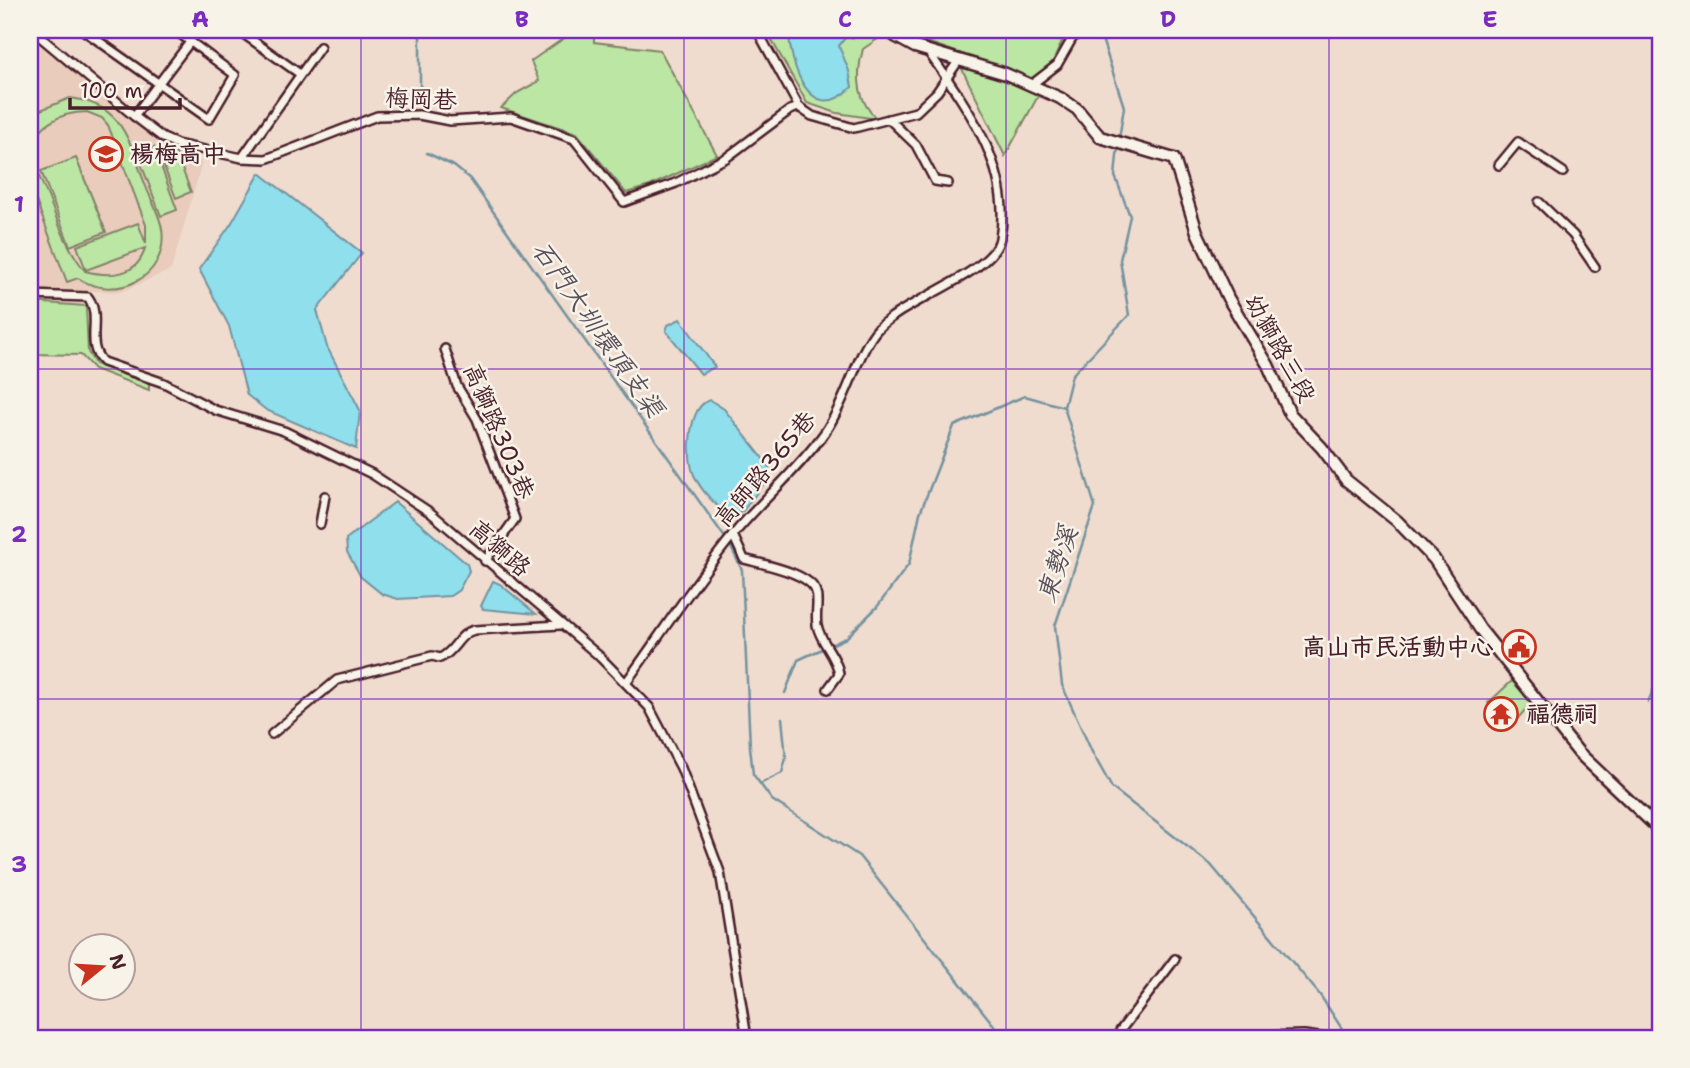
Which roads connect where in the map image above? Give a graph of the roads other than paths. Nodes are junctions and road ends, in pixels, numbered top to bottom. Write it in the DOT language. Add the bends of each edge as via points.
graph roads {
  1 [pos="32,30"];
  2 [pos="83,30"];
  3 [pos="175,30"];
  4 [pos="238,30"];
  5 [pos="757,30"];
  6 [pos="891,30"];
  7 [pos="1077,30"];
  8 [pos="190,42"];
  9 [pos="320,47"];
  10 [pos="927,50"];
  11 [pos="959,60"];
  12 [pos="300,74"];
  13 [pos="946,77"];
  14 [pos="158,84"];
  15 [pos="1031,85"];
  16 [pos="799,107"];
  17 [pos="134,116"];
  18 [pos="889,119"];
  19 [pos="242,158"];
  20 [pos="1499,165"];
  21 [pos="1563,172"];
  22 [pos="947,183"];
  23 [pos="1539,202"];
  24 [pos="1595,267"];
  25 [pos="30,295"];
  26 [pos="445,349"];
  27 [pos="325,496"];
  28 [pos="320,524"];
  29 [pos="733,535"];
  30 [pos="485,561"];
  31 [pos="561,625"];
  32 [pos="627,681"];
  33 [pos="828,689"];
  34 [pos="272,734"];
  35 [pos="1660,830"];
  36 [pos="1175,959"];
  37 [pos="1303,1036"];
  38 [pos="747,1038"];
  39 [pos="1120,1038"];
  40 [pos="1187,1038"];
  41 [pos="1326,1038"];
  1 -- 17 [label="street, 梅岡巷"];
  2 -- 14 [label="street"];
  3 -- 8 [label="street"];
  4 -- 12 [label="street"];
  5 -- 16 [label="street"];
  6 -- 10 [label="street, 幼獅路三段"];
  7 -- 15 [label="street" via="1057,65"];
  8 -- 14 [label="street"];
  8 -- 14 [label="street" via="235,75 209,119"];
  9 -- 12 [label="street"];
  10 -- 11 [label="street, 幼獅路三段"];
  10 -- 13 [label="street, 高師路365巷"];
  11 -- 13 [label="street"];
  11 -- 15 [label="street, 幼獅路三段"];
  12 -- 19 [label="street"];
  13 -- 18 [label="street" via="916,111"];
  13 -- 29 [label="street, 高師路365巷" via="966,105 997,174 1000,240 995,250 968,272 899,312 874,333 827,429"];
  14 -- 17 [label="street"];
  15 -- 35 [label="street, 幼獅路三段" via="1077,109 1100,136 1174,159 1197,232 1290,414 1346,480 1397,521 1434,559 1487,639 1578,753"];
  16 -- 18 [label="street" via="812,116 854,128"];
  16 -- 19 [label="street, 梅岡巷" via="726,158 624,202 574,139 511,117 450,121 418,115 377,116 265,159"];
  17 -- 19 [label="street, 梅岡巷" via="177,144"];
  18 -- 22 [label="street" via="916,145 935,181"];
  20 -- 21 [label="street" via="1518,142"];
  23 -- 24 [label="street" via="1573,235"];
  25 -- 30 [label="street, 高獅路" via="88,298 96,316 93,345 103,362 164,383 215,410 284,431 372,474 431,513"];
  26 -- 30 [label="street, 高獅路303巷" via="515,519"];
  27 -- 28 [label="street"];
  29 -- 32 [label="street, 高師路365巷"];
  29 -- 33 [label="street" via="744,559 792,573 814,587 817,626 839,674"];
  30 -- 31 [label="street, 高獅路"];
  31 -- 32 [label="street, 高獅路"];
  31 -- 34 [label="street" via="474,630 466,632 451,652 440,658 432,656 337,680"];
  32 -- 38 [label="street, 高獅路" via="662,729 712,845"];
  36 -- 39 [label="street" via="1120,1031"];
  37 -- 40 [label="street"];
  37 -- 41 [label="street"];
}
